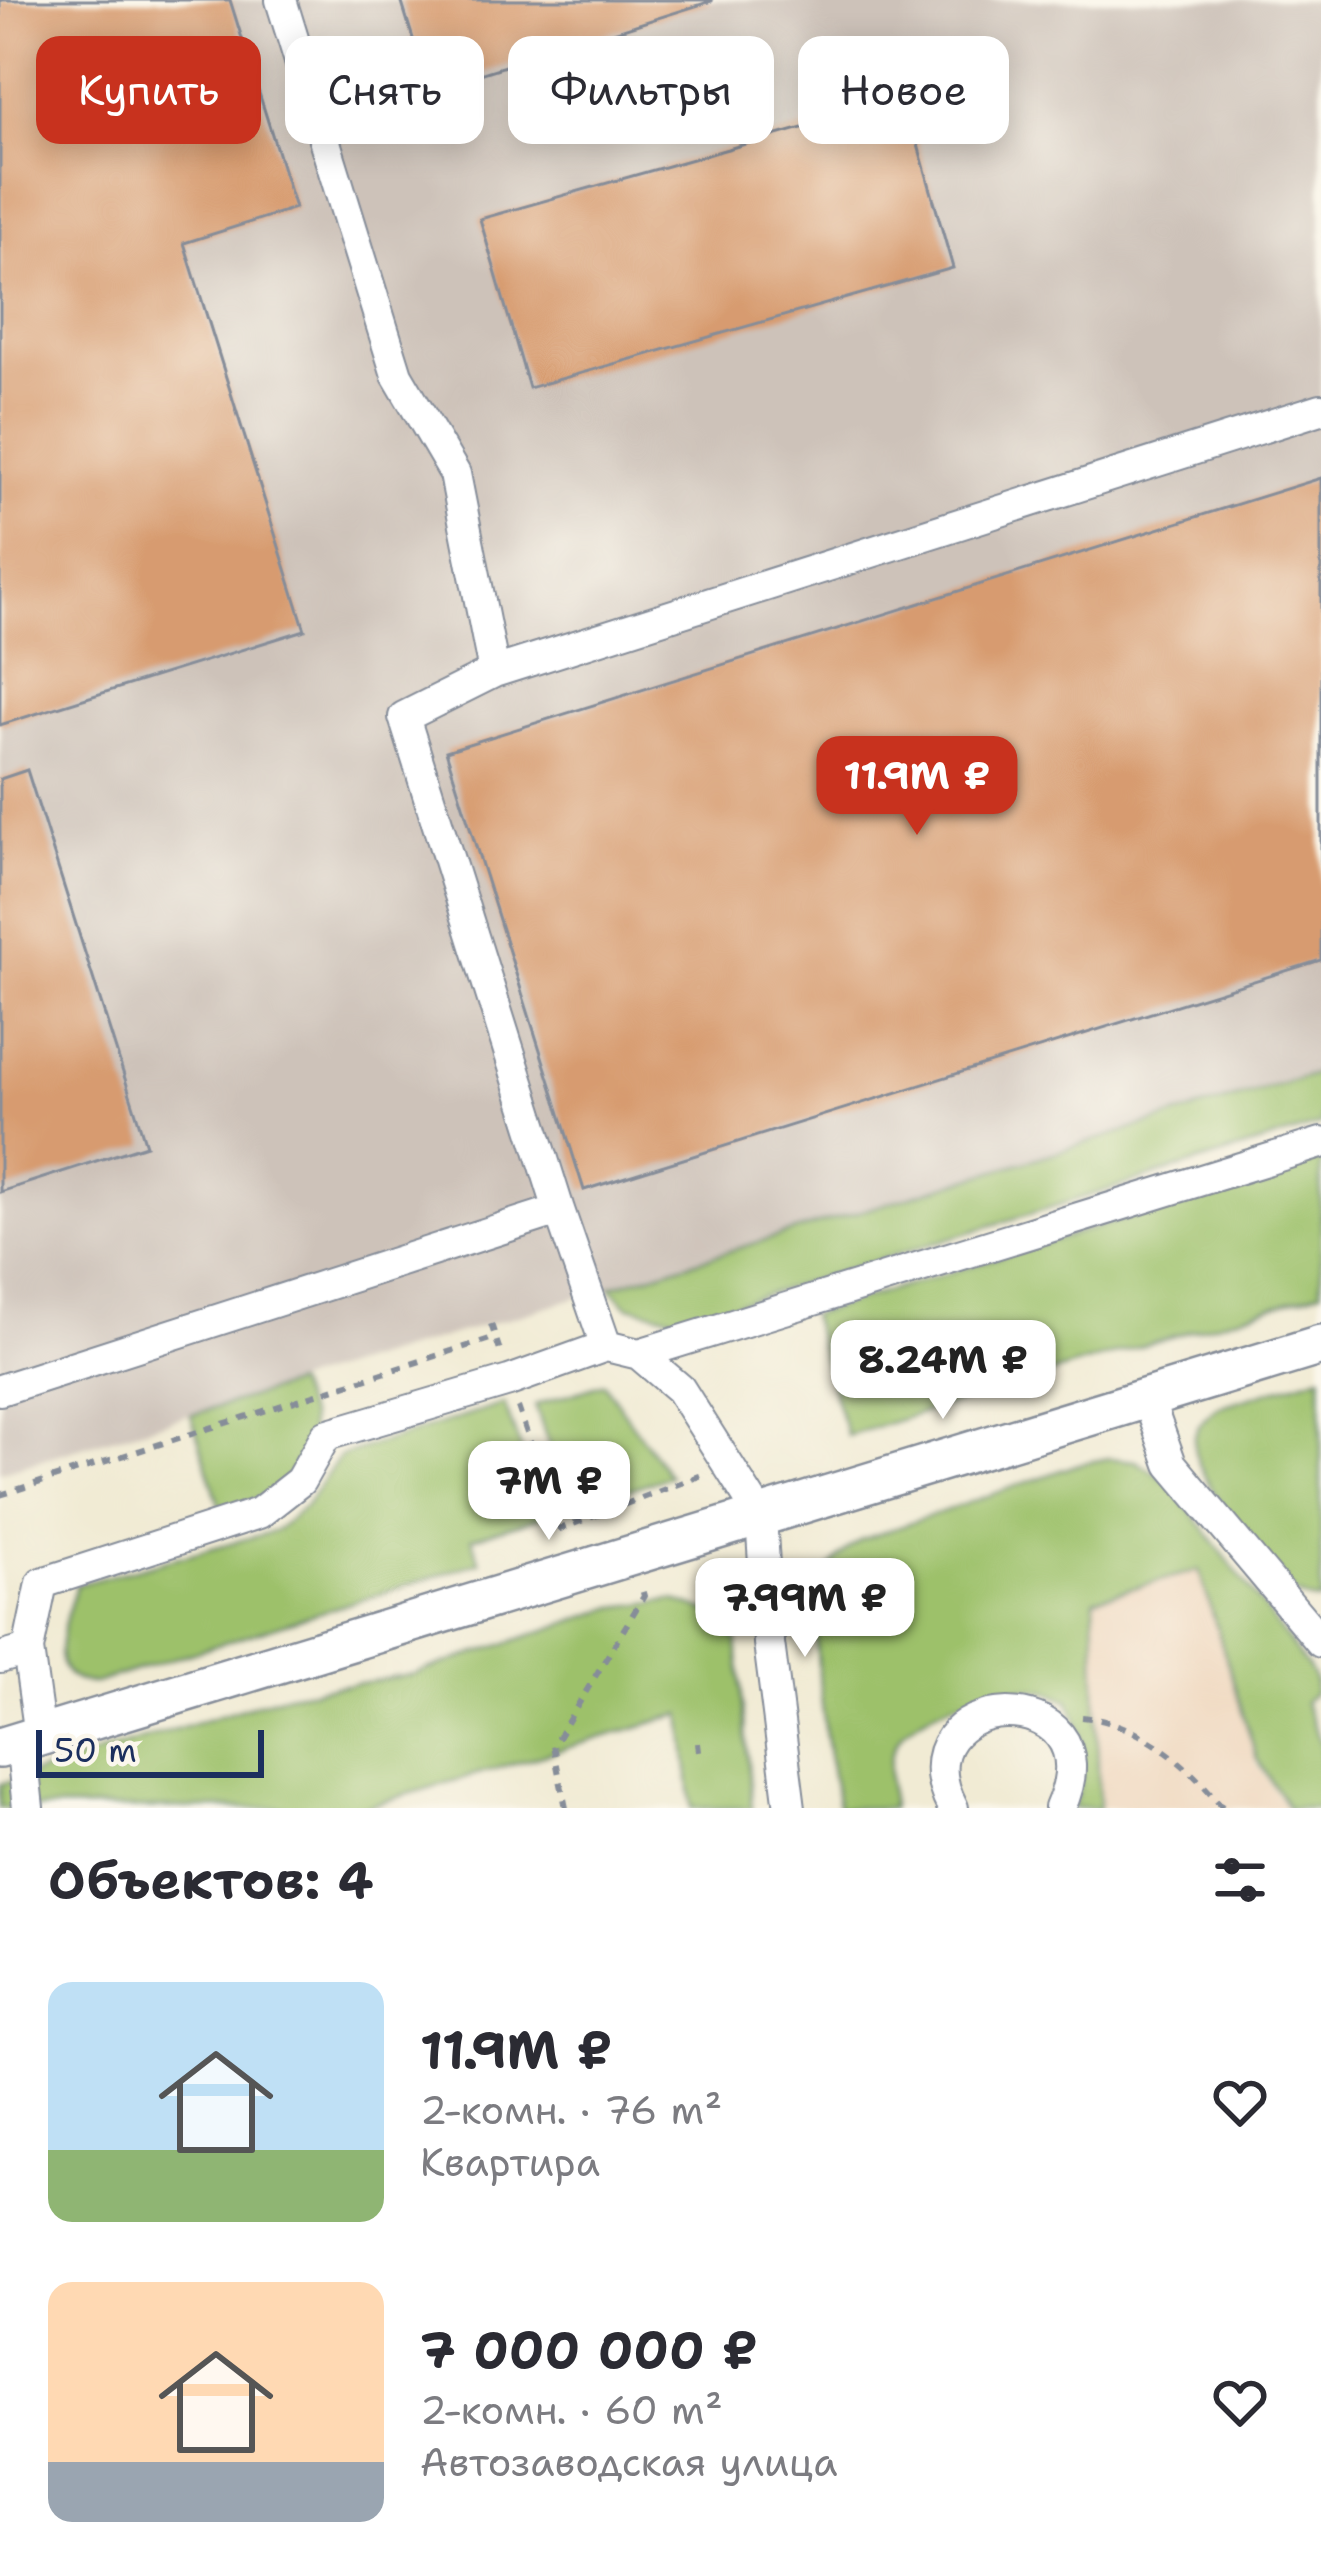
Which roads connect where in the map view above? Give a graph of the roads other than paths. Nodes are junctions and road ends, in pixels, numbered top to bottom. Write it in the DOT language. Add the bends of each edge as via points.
graph roads {
  1 [pos="281,0"];
  2 [pos="1321,409"];
  3 [pos="494,672"];
  4 [pos="1321,1143"];
  5 [pos="559,1210"];
  6 [pos="1321,1345"];
  7 [pos="606,1346"];
  8 [pos="639,1354"];
  9 [pos="0,1390"];
  10 [pos="1148,1399"];
  11 [pos="761,1517"];
  12 [pos="1319,1637"];
  13 [pos="14,1654"];
  14 [pos="20,1742"];
  15 [pos="946,1754"];
  16 [pos="28,1808"];
  17 [pos="790,1808"];
  18 [pos="928,1808"];
  19 [pos="953,1808"];
  20 [pos="1060,1808"];
  1 -- 3 [label="street" via="397,376 454,474"];
  2 -- 3 [label="street"];
  3 -- 5 [label="street" via="404,717"];
  4 -- 8 [label="street"];
  5 -- 7 [label="street"];
  5 -- 9 [label="street"];
  6 -- 10 [label="main road"];
  7 -- 8 [label="street"];
  7 -- 13 [label="street" via="326,1435 300,1481 259,1513 42,1582"];
  8 -- 11 [label="street" via="680,1389"];
  10 -- 11 [label="main road"];
  10 -- 12 [label="street" via="1171,1464"];
  11 -- 14 [label="main road"];
  11 -- 17 [label="street"];
  13 -- 14 [label="street"];
  14 -- 16 [label="street"];
  15 -- 18 [label="street"];
  15 -- 19 [label="street" via="942,1775"];
  15 -- 20 [label="street" via="972,1720 993,1712 1035,1717 1065,1748 1070,1770"];
}
